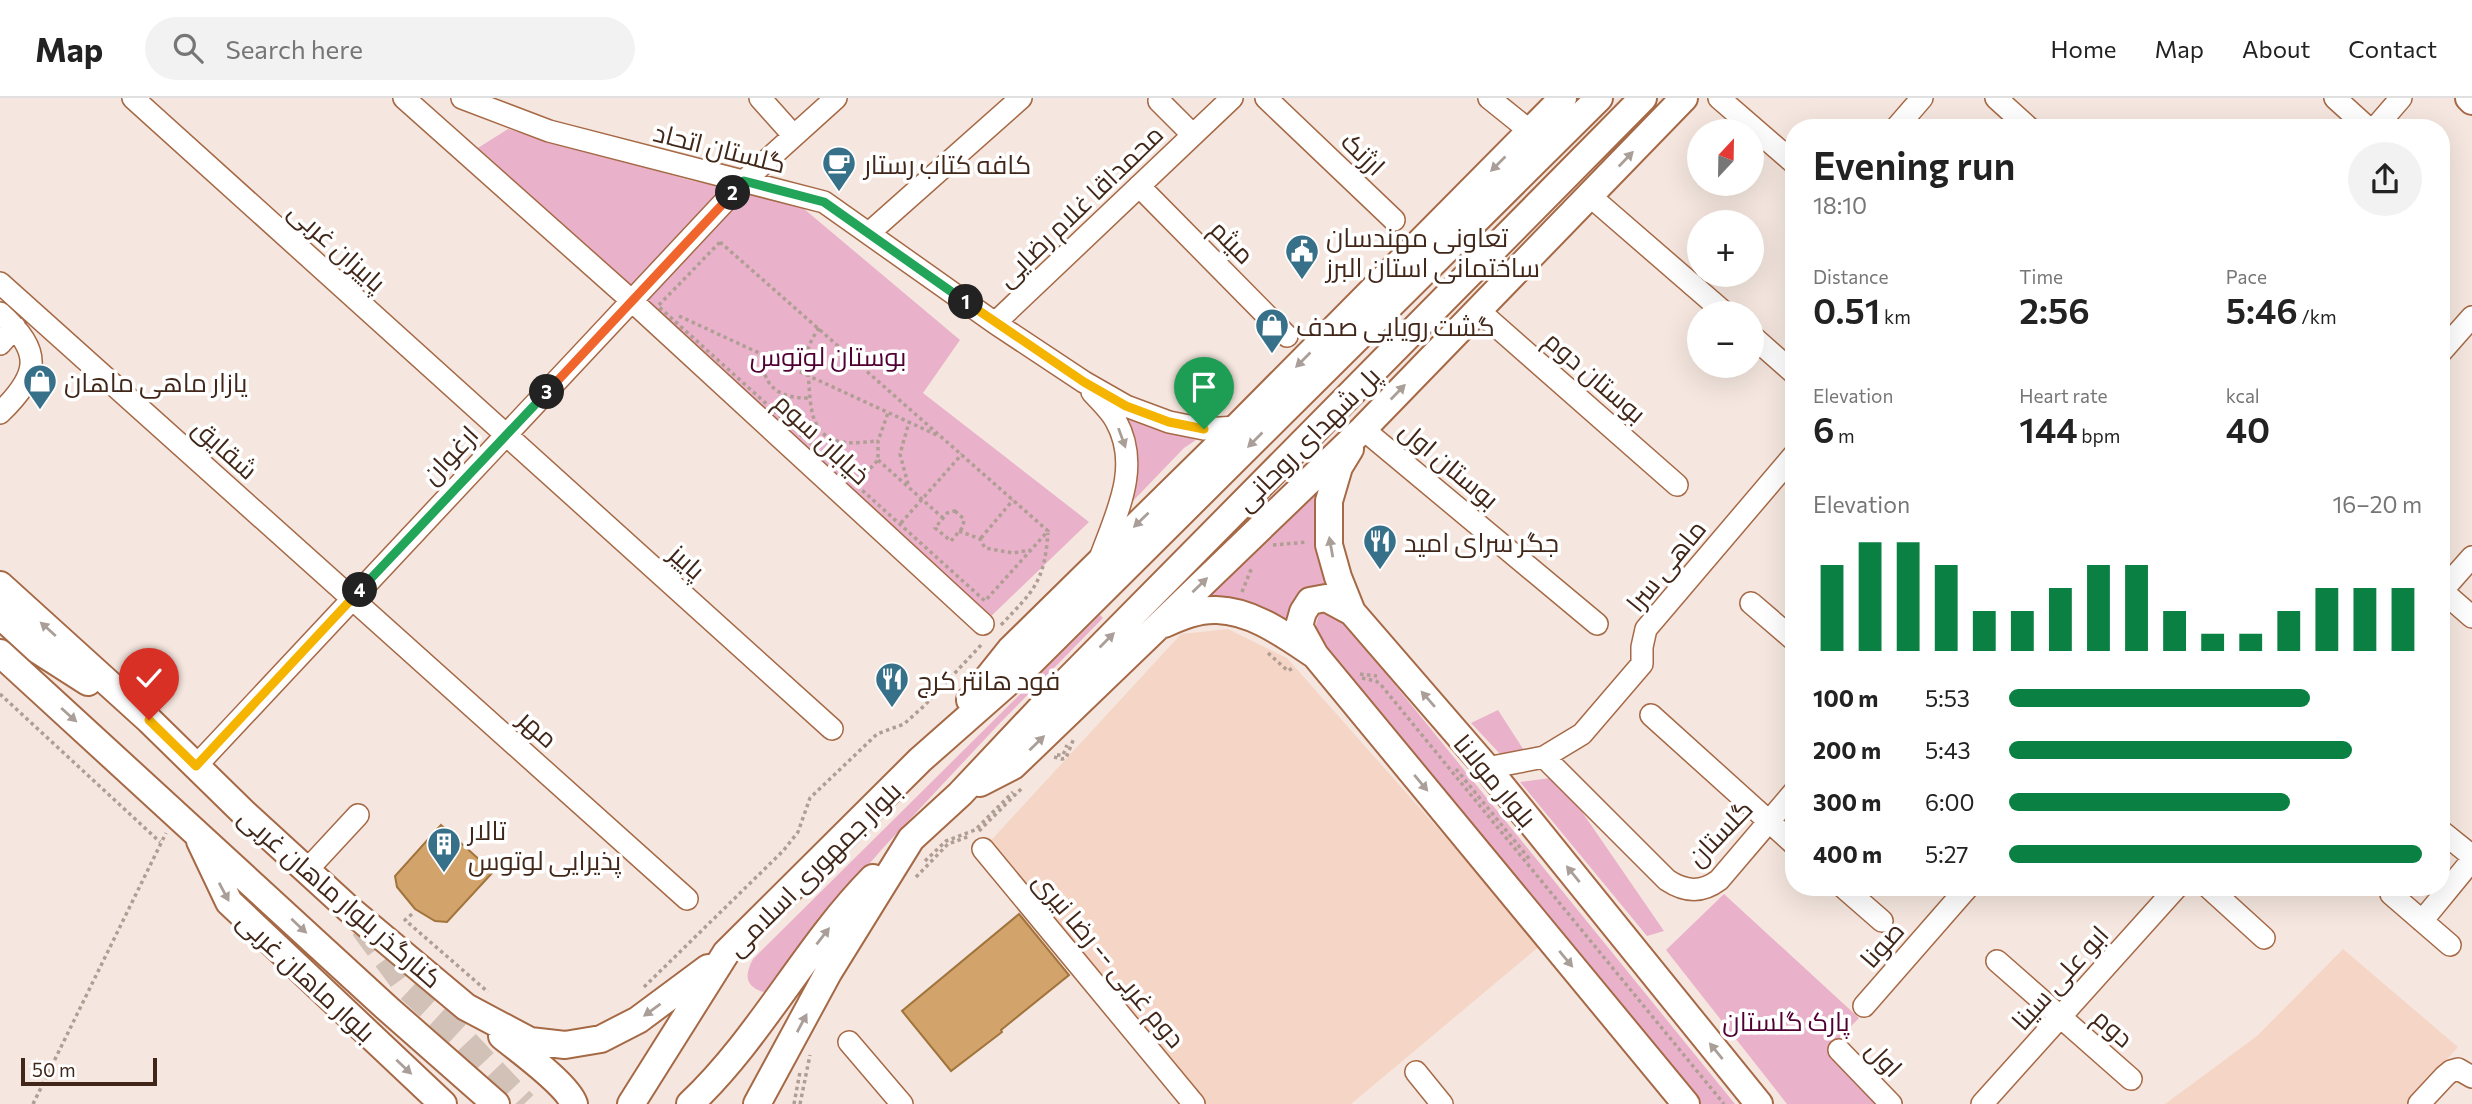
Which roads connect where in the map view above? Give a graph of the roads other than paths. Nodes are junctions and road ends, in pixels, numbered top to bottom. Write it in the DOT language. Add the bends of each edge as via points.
graph roads {
  1 [pos="133,98"];
  2 [pos="404,98"];
  3 [pos="462,98"];
  4 [pos="760,98"];
  5 [pos="836,98"];
  6 [pos="1021,98"];
  7 [pos="1232,98"];
  8 [pos="1266,98"];
  9 [pos="1489,98"];
  10 [pos="1563,98"];
  11 [pos="1599,98"];
  12 [pos="1643,98"];
  13 [pos="1685,98"];
  14 [pos="1719,98"];
  15 [pos="1922,98"];
  16 [pos="1996,98"];
  17 [pos="2335,98"];
  18 [pos="2401,98"];
  19 [pos="1158,100"];
  20 [pos="1904,119"];
  21 [pos="2019,119"];
  22 [pos="2358,119"];
  23 [pos="2383,119"];
  24 [pos="1530,131"];
  25 [pos="1193,135"];
  26 [pos="794,136"];
  27 [pos="1785,155"];
  28 [pos="744,181"];
  29 [pos="1139,186"];
  30 [pos="1590,196"];
  31 [pos="1394,220"];
  32 [pos="869,233"];
  33 [pos="0,283"];
  34 [pos="632,300"];
  35 [pos="1711,301"];
  36 [pos="1478,310"];
  37 [pos="2472,317"];
  38 [pos="8,320"];
  39 [pos="995,323"];
  40 [pos="1287,336"];
  41 [pos="2450,342"];
  42 [pos="0,344"];
  43 [pos="1764,347"];
  44 [pos="1785,365"];
  45 [pos="1084,382"];
  46 [pos="0,413"];
  47 [pos="1237,427"];
  48 [pos="1363,429"];
  49 [pos="506,435"];
  50 [pos="1785,466"];
  51 [pos="1677,485"];
  52 [pos="2472,557"];
  53 [pos="1099,562"];
  54 [pos="2450,581"];
  55 [pos="0,585"];
  56 [pos="352,598"];
  57 [pos="2450,599"];
  58 [pos="1751,603"];
  59 [pos="1352,612"];
  60 [pos="0,615"];
  61 [pos="2472,617"];
  62 [pos="1597,624"];
  63 [pos="1156,627"];
  64 [pos="1785,632"];
  65 [pos="987,633"];
  66 [pos="0,653"];
  67 [pos="1030,663"];
  68 [pos="1307,667"];
  69 [pos="1059,689"];
  70 [pos="1651,715"];
  71 [pos="149,720"];
  72 [pos="832,729"];
  73 [pos="1544,757"];
  74 [pos="920,760"];
  75 [pos="196,766"];
  76 [pos="1487,768"];
  77 [pos="960,794"];
  78 [pos="1785,803"];
  79 [pos="358,815"];
  80 [pos="187,822"];
  81 [pos="1769,822"];
  82 [pos="1785,836"];
  83 [pos="911,839"];
  84 [pos="2450,839"];
  85 [pos="983,849"];
  86 [pos="2472,858"];
  87 [pos="307,870"];
  88 [pos="2450,886"];
  89 [pos="1853,896"];
  90 [pos="1960,896"];
  91 [pos="2169,896"];
  92 [pos="2218,896"];
  93 [pos="2393,896"];
  94 [pos="2442,896"];
  95 [pos="687,900"];
  96 [pos="1882,921"];
  97 [pos="2422,921"];
  98 [pos="2264,938"];
  99 [pos="2450,944"];
  100 [pos="726,953"];
  101 [pos="1997,961"];
  102 [pos="1864,1006"];
  103 [pos="466,1007"];
  104 [pos="388,1009"];
  105 [pos="2060,1017"];
  106 [pos="849,1042"];
  107 [pos="1839,1050"];
  108 [pos="800,1053"];
  109 [pos="1416,1072"];
  110 [pos="2470,1072"];
  111 [pos="2131,1079"];
  112 [pos="443,1104"];
  113 [pos="474,1104"];
  114 [pos="496,1104"];
  115 [pos="574,1104"];
  116 [pos="633,1104"];
  117 [pos="690,1104"];
  118 [pos="757,1104"];
  119 [pos="774,1104"];
  120 [pos="902,1104"];
  121 [pos="1194,1104"];
  122 [pos="1442,1104"];
  123 [pos="1686,1104"];
  124 [pos="1759,1104"];
  125 [pos="1891,1104"];
  126 [pos="1982,1104"];
  127 [pos="2420,1104"];
  1 -- 49 [label="street, پاییزان غربی"];
  2 -- 34 [label="street, خیابان سوم"];
  3 -- 28 [label="street, گلستان اتحاد" via="549,131"];
  4 -- 26 [label="street"];
  5 -- 26 [label="street, ارغوان"];
  6 -- 32 [label="street"];
  7 -- 25 [label="street, محمداقا غلام رضایی"];
  8 -- 31 [label="street, ارژنک"];
  9 -- 24 [label="street"];
  10 -- 24 [label="main road"];
  11 -- 67 [label="main road, پل شهدای روحانی, one-way"];
  69 -- 12 [label="main road, پل شهدای روحانی, one-way"];
  30 -- 13 [label="main road, one-way"];
  14 -- 27 [label="street"];
  15 -- 20 [label="street"];
  16 -- 21 [label="street"];
  17 -- 22 [label="street"];
  18 -- 23 [label="street"];
  19 -- 25 [label="street"];
  24 -- 47 [label="main road, one-way"];
  25 -- 29 [label="street, محمداقا غلام رضایی"];
  26 -- 28 [label="street, ارغوان"];
  28 -- 32 [label="street, گلستان اتحاد" via="824,202"];
  28 -- 34 [label="street, ارغوان"];
  29 -- 39 [label="street, محمداقا غلام رضایی"];
  29 -- 40 [label="street, میثم"];
  30 -- 35 [label="street"];
  30 -- 36 [label="main road"];
  32 -- 39 [label="street, گلستان اتحاد"];
  33 -- 56 [label="street, شقایق"];
  34 -- 49 [label="street, ارغوان"];
  34 -- 65 [label="street, خیابان سوم"];
  48 -- 36 [label="main road, one-way"];
  36 -- 51 [label="street, بوستان دوم"];
  37 -- 41 [label="street"];
  38 -- 42 [label="street"];
  38 -- 46 [label="street" via="31,351 31,372 19,394"];
  39 -- 45 [label="street, گلستان اتحاد"];
  43 -- 44 [label="street"];
  45 -- 47 [label="street" via="1126,406 1169,422 1204,429"];
  45 -- 53 [label="street, one-way" via="1116,421 1128,455 1125,489"];
  47 -- 53 [label="main road, one-way"];
  59 -- 48 [label="main road, بلوار مولانا, one-way" via="1329,545 1329,502 1339,467"];
  48 -- 62 [label="street, بوستان اول"];
  63 -- 48 [label="main road, one-way"];
  49 -- 56 [label="street, ارغوان"];
  49 -- 72 [label="street, پاییز"];
  50 -- 73 [label="street, ماهی سرا" via="1646,629 1637,671 1582,734"];
  52 -- 54 [label="street"];
  53 -- 74 [label="main road" via="1010,650"];
  71 -- 55 [label="main road, کنارگذر بلوار ماهان غربی, one-way"];
  56 -- 75 [label="street, ارغوان"];
  56 -- 95 [label="street, مهر"];
  57 -- 61 [label="street"];
  58 -- 64 [label="street"];
  59 -- 68 [label="main road" via="1326,598 1310,601 1299,626"];
  76 -- 59 [label="main road, بلوار مولانا, one-way"];
  60 -- 71 [label="main road" via="38,650"];
  63 -- 68 [label="main road" via="1188,614 1231,612 1273,628"];
  77 -- 63 [label="main road, one-way" via="1013,766"];
  66 -- 80 [label="main road, بلوار ماهان غربی, one-way"];
  67 -- 74 [label="main road, بلوار جمهوری اسلامی"];
  68 -- 123 [label="main road, one-way"];
  69 -- 77 [label="main road, بلوار جمهوری اسلامی"];
  70 -- 81 [label="street"];
  71 -- 75 [label="main road, کنارگذر بلوار ماهان غربی"];
  73 -- 76 [label="street, ماهی سرا"];
  73 -- 81 [label="street, گلستان" via="1674,885 1699,891 1710,887"];
  74 -- 100 [label="main road, بلوار جمهوری اسلامی"];
  75 -- 87 [label="main road, کنارگذر بلوار ماهان غربی"];
  124 -- 76 [label="main road, بلوار مولانا, one-way"];
  77 -- 83 [label="main road, بلوار جمهوری اسلامی"];
  78 -- 81 [label="street, گلستان"];
  79 -- 87 [label="street"];
  80 -- 104 [label="main road, بلوار ماهان غربی, one-way"];
  80 -- 112 [label="main road, بلوار ماهان غربی, one-way" via="229,902"];
  81 -- 82 [label="street"];
  108 -- 83 [label="main road, بلوار جمهوری اسلامی, one-way" via="828,973"];
  117 -- 83 [label="main road, one-way" via="714,1082 824,934"];
  84 -- 86 [label="street"];
  85 -- 121 [label="street, دوم غربی -- رضا نیری"];
  86 -- 88 [label="street"];
  87 -- 103 [label="main road, کنارگذر بلوار ماهان غربی"];
  89 -- 96 [label="street"];
  90 -- 102 [label="street, صونا"];
  91 -- 105 [label="street, ابو علی سینا"];
  92 -- 98 [label="street"];
  93 -- 97 [label="street"];
  94 -- 97 [label="street"];
  97 -- 99 [label="street"];
  100 -- 103 [label="main road, کنارگذر بلوار ماهان غربی, one-way" via="638,1020 601,1039 565,1045 530,1041"];
  100 -- 116 [label="main road, بلوار جمهوری اسلامی"];
  101 -- 105 [label="street, دوم"];
  103 -- 115 [label="main road" via="557,1083"];
  104 -- 113 [label="main road"];
  104 -- 114 [label="main road"];
  105 -- 111 [label="street, دوم"];
  105 -- 126 [label="street, ابو علی سینا"];
  106 -- 120 [label="street"];
  107 -- 125 [label="street, اول"];
  108 -- 118 [label="main road, بلوار جمهوری اسلامی"];
  108 -- 119 [label="main road"];
  109 -- 122 [label="street"];
  110 -- 127 [label="street" via="2451,1071"];
}
